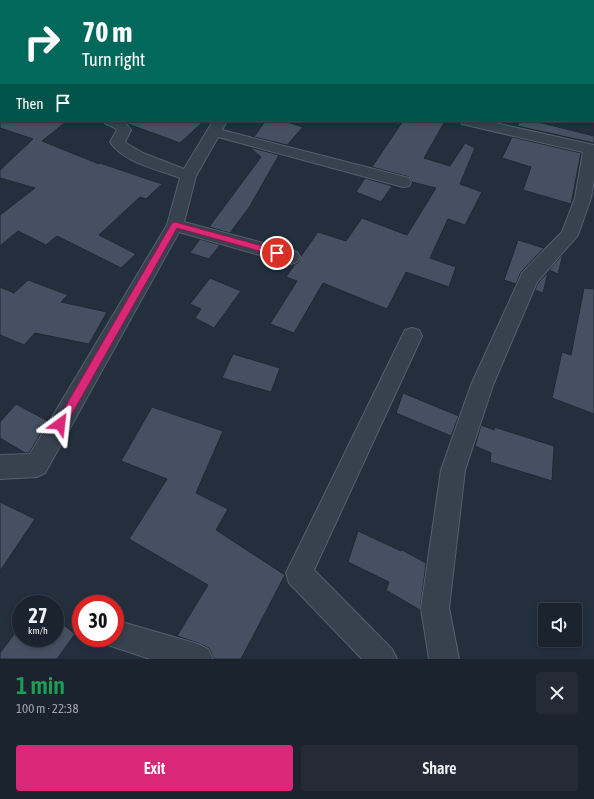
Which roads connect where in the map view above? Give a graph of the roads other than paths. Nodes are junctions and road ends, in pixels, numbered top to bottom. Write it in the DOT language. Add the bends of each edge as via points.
graph roads {
  1 [pos="113,122"];
  2 [pos="471,122"];
  3 [pos="217,127"];
  4 [pos="593,150"];
  5 [pos="188,176"];
  6 [pos="403,182"];
  7 [pos="175,225"];
  8 [pos="291,257"];
  9 [pos="412,336"];
  10 [pos="0,467"];
  11 [pos="124,637"];
  12 [pos="198,659"];
  13 [pos="382,659"];
  14 [pos="444,659"];
  1 -- 5 [label="street" via="124,130 117,142 119,147"];
  2 -- 4 [label="street"];
  3 -- 5 [label="street"];
  3 -- 6 [label="street"];
  4 -- 14 [label="street" via="583,198 569,235 528,278 482,385 453,470 435,608"];
  5 -- 7 [label="street"];
  7 -- 8 [label="street"];
  7 -- 10 [label="street" via="37,465"];
  9 -- 13 [label="street" via="299,573"];
  11 -- 12 [label="street"];
}
